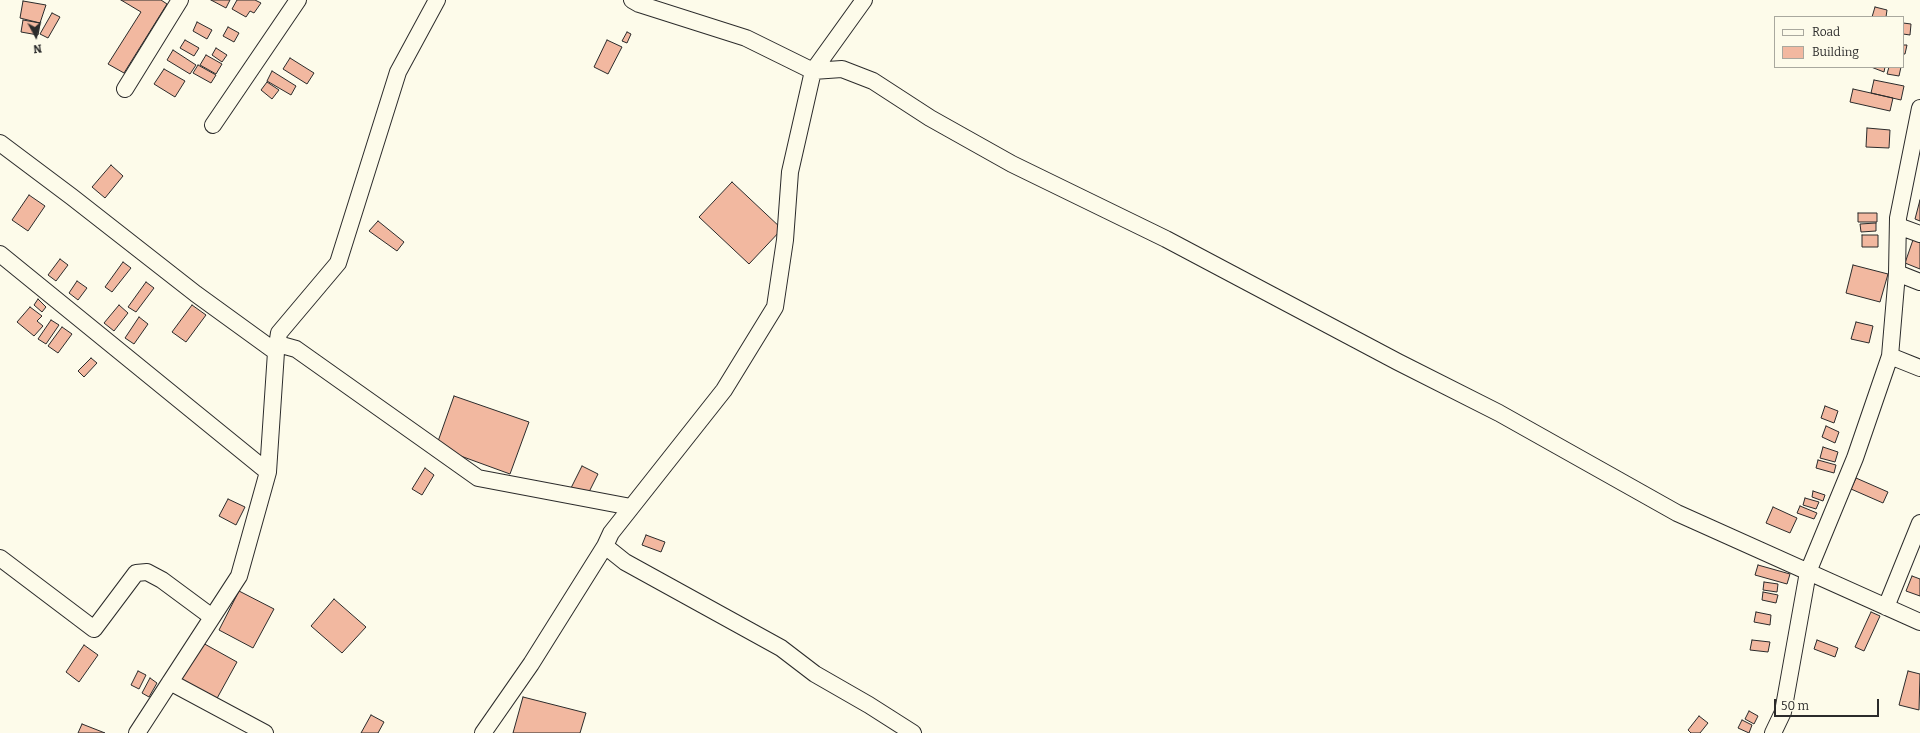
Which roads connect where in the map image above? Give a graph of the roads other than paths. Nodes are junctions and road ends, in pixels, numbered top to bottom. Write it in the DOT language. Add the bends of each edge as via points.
graph roads {
  1 [pos="180,0"];
  2 [pos="298,0"];
  3 [pos="437,0"];
  4 [pos="632,0"];
  5 [pos="864,0"];
  6 [pos="813,71"];
  7 [pos="125,89"];
  8 [pos="1920,108"];
  9 [pos="213,125"];
  10 [pos="1917,141"];
  11 [pos="0,143"];
  12 [pos="1898,226"];
  13 [pos="1920,234"];
  14 [pos="0,254"];
  15 [pos="1897,273"];
  16 [pos="1920,282"];
  17 [pos="277,348"];
  18 [pos="1890,356"];
  19 [pos="1920,368"];
  20 [pos="268,472"];
  21 [pos="631,507"];
  22 [pos="1920,523"];
  23 [pos="605,546"];
  24 [pos="0,558"];
  25 [pos="1808,572"];
  26 [pos="1886,607"];
  27 [pos="212,617"];
  28 [pos="1920,622"];
  29 [pos="170,682"];
  30 [pos="137,733"];
  31 [pos="265,733"];
  32 [pos="482,733"];
  33 [pos="913,733"];
  34 [pos="1774,733"];
  1 -- 7 [label="street"];
  2 -- 9 [label="street"];
  3 -- 17 [label="street" via="398,72 338,263 279,333"];
  4 -- 6 [label="street" via="746,38"];
  5 -- 6 [label="street"];
  6 -- 21 [label="street" via="790,172 785,240 775,306 724,390"];
  6 -- 25 [label="street" via="842,70 873,81 930,118 1012,164 1166,239 1499,413 1677,513"];
  8 -- 10 [label="street"];
  10 -- 12 [label="street"];
  11 -- 17 [label="street" via="196,294"];
  12 -- 13 [label="street"];
  12 -- 15 [label="street"];
  14 -- 20 [label="street"];
  15 -- 16 [label="street"];
  15 -- 18 [label="street"];
  17 -- 20 [label="street"];
  17 -- 21 [label="street" via="296,349 478,478"];
  18 -- 19 [label="street"];
  18 -- 25 [label="street" via="1856,458"];
  20 -- 27 [label="street" via="239,576"];
  21 -- 23 [label="street" via="611,533"];
  22 -- 26 [label="street"];
  23 -- 32 [label="street" via="531,664"];
  23 -- 33 [label="street" via="625,562 781,648 815,674"];
  24 -- 27 [label="street" via="94,630 136,573 147,572 162,580"];
  25 -- 26 [label="street"];
  25 -- 34 [label="street" via="1784,712"];
  26 -- 28 [label="street"];
  27 -- 29 [label="street"];
  29 -- 30 [label="street"];
  29 -- 31 [label="street"];
}
